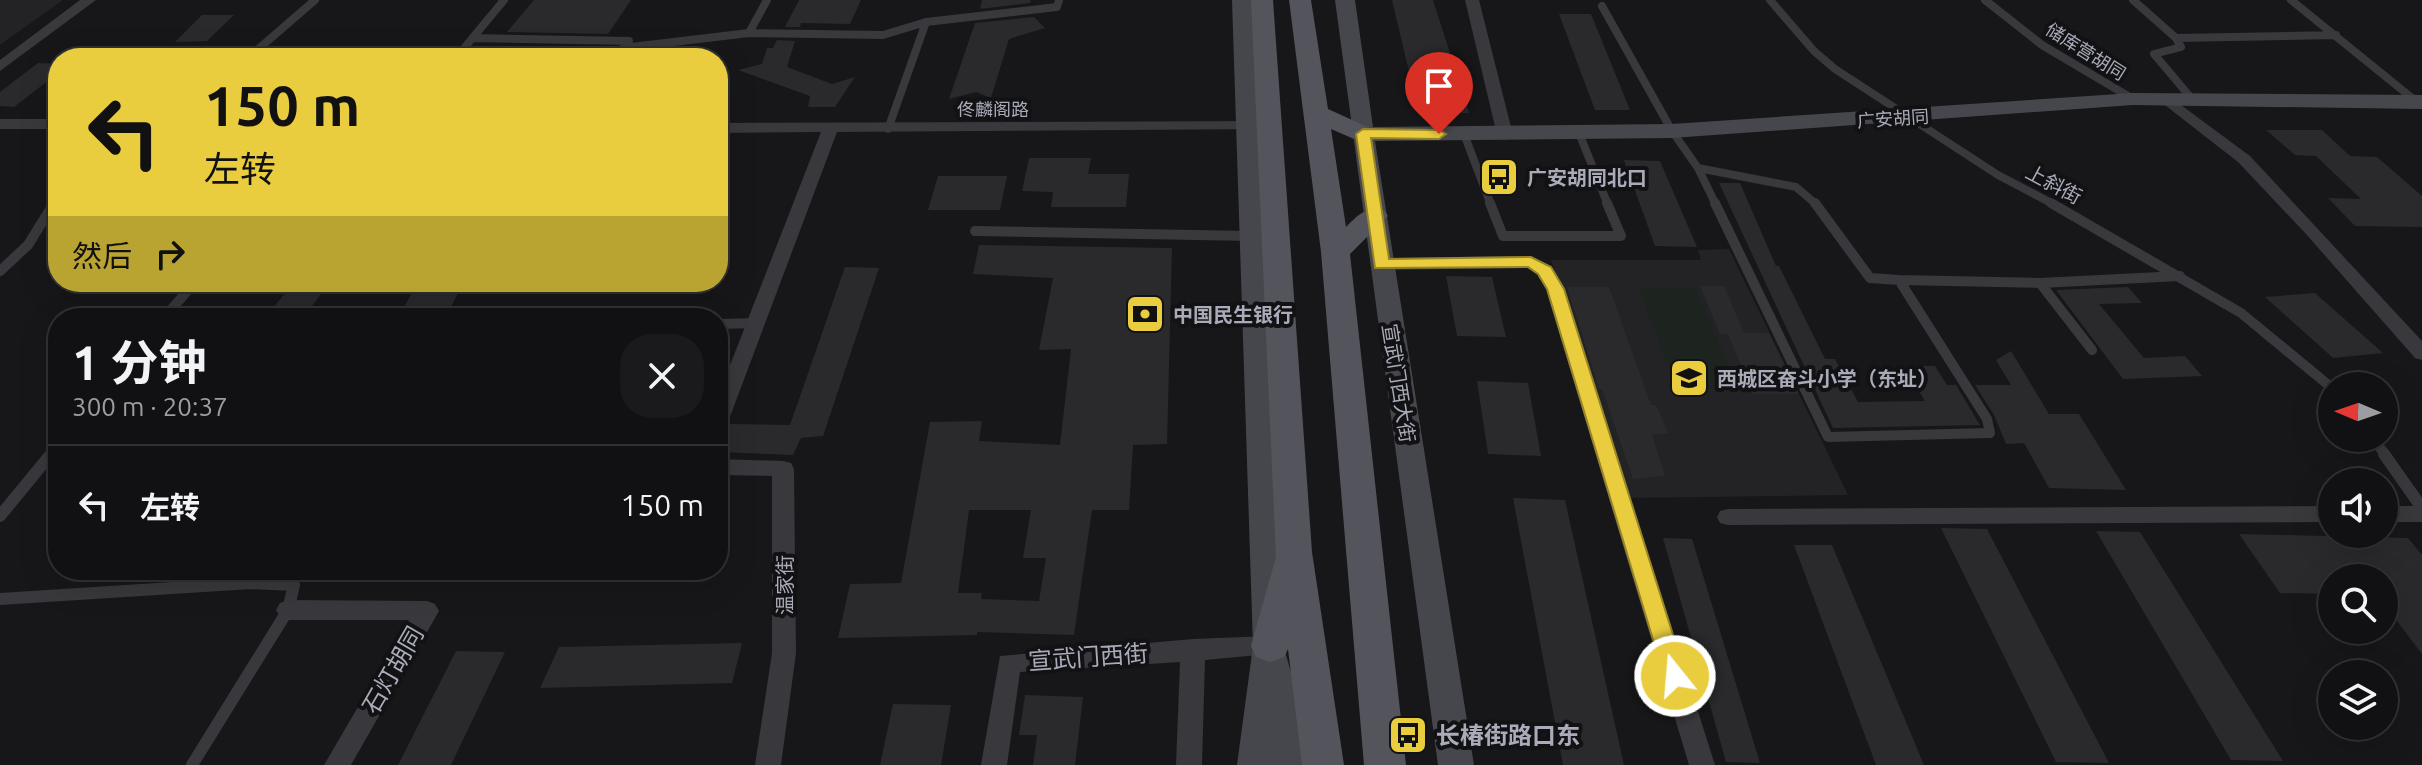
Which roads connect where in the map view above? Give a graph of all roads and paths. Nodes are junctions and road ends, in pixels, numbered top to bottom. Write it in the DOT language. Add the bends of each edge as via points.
graph roads {
  1 [pos="89,0"];
  2 [pos="315,0"];
  3 [pos="504,0"];
  4 [pos="767,0"];
  5 [pos="1059,0"];
  6 [pos="1242,0"];
  7 [pos="1262,0"];
  8 [pos="1300,0"];
  9 [pos="1345,0"];
  10 [pos="1472,0"];
  11 [pos="1770,0"];
  12 [pos="1985,0"];
  13 [pos="2133,0"];
  14 [pos="2291,0"];
  15 [pos="1602,6"];
  16 [pos="926,22"];
  17 [pos="749,33"];
  18 [pos="2336,35"];
  19 [pos="473,38"];
  20 [pos="2176,38"];
  21 [pos="260,48"];
  22 [pos="464,48"];
  23 [pos="623,48"];
  24 [pos="0,67"];
  25 [pos="2133,99"];
  26 [pos="2166,99"];
  27 [pos="2192,99"];
  28 [pos="2420,102"];
  29 [pos="1314,112"];
  30 [pos="1905,117"];
  31 [pos="0,124"];
  32 [pos="48,124"];
  33 [pos="1257,126"];
  34 [pos="728,128"];
  35 [pos="830,129"];
  36 [pos="888,129"];
  37 [pos="1672,131"];
  38 [pos="1579,133"];
  39 [pos="1363,134"];
  40 [pos="1464,134"];
  41 [pos="1505,135"];
  42 [pos="1698,168"];
  43 [pos="48,213"];
  44 [pos="1374,216"];
  45 [pos="975,231"];
  46 [pos="1251,236"];
  47 [pos="1335,252"];
  48 [pos="1381,264"];
  49 [pos="0,271"];
  50 [pos="2180,276"];
  51 [pos="1899,280"];
  52 [pos="2040,283"];
  53 [pos="186,292"];
  54 [pos="173,308"];
  55 [pos="758,323"];
  56 [pos="728,324"];
  57 [pos="2092,350"];
  58 [pos="2422,353"];
  59 [pos="2318,376"];
  60 [pos="728,397"];
  61 [pos="2382,452"];
  62 [pos="48,458"];
  63 [pos="728,467"];
  64 [pos="2422,511"];
  65 [pos="2398,513"];
  66 [pos="2318,514"];
  67 [pos="0,516"];
  68 [pos="1728,517"];
  69 [pos="1294,552"];
  70 [pos="253,580"];
  71 [pos="251,583"];
  72 [pos="0,599"];
  73 [pos="288,610"];
  74 [pos="1270,646"];
  75 [pos="1193,649"];
  76 [pos="192,765"];
  77 [pos="337,765"];
  78 [pos="768,765"];
  79 [pos="994,765"];
  80 [pos="1189,765"];
  81 [pos="1255,765"];
  82 [pos="1289,765"];
  83 [pos="1323,765"];
  84 [pos="1385,765"];
  85 [pos="1456,765"];
  86 [pos="1702,765"];
  1 -- 24 [label="street"];
  2 -- 21 [label="lane"];
  3 -- 19 [label="lane"];
  4 -- 17 [label="lane"];
  5 -- 16 [label="lane" via="1057,7"];
  6 -- 33 [label="street"];
  7 -- 33 [label="main road"];
  8 -- 29 [label="main road"];
  9 -- 39 [label="street, 宣武门西大街"];
  10 -- 41 [label="street"];
  11 -- 30 [label="lane, 上斜街" via="1814,51"];
  12 -- 25 [label="lane, 储库营胡同" via="2042,45"];
  13 -- 20 [label="lane"];
  14 -- 18 [label="lane"];
  15 -- 37 [label="lane"];
  16 -- 17 [label="lane" via="883,35"];
  16 -- 36 [label="lane"];
  17 -- 23 [label="lane"];
  18 -- 20 [label="lane"];
  18 -- 28 [label="lane"];
  19 -- 22 [label="lane"];
  19 -- 23 [label="lane" via="629,41"];
  20 -- 27 [label="lane" via="2181,47 2154,54"];
  25 -- 26 [label="street, 广安胡同"];
  25 -- 30 [label="street, 广安胡同"];
  26 -- 27 [label="street, 广安胡同"];
  26 -- 58 [label="street" via="2241,156"];
  27 -- 28 [label="street, 广安胡同"];
  29 -- 39 [label="main road"];
  29 -- 47 [label="main road"];
  30 -- 37 [label="street, 广安胡同"];
  30 -- 50 [label="lane, 上斜街"];
  31 -- 32 [label="street"];
  33 -- 36 [label="street, 佟麟阁路"];
  33 -- 46 [label="street"];
  33 -- 69 [label="main road"];
  34 -- 35 [label="street, 佟麟阁路"];
  35 -- 36 [label="street, 佟麟阁路"];
  35 -- 55 [label="street"];
  37 -- 38 [label="street, 广安胡同"];
  37 -- 42 [label="lane"];
  38 -- 40 [label="lane" via="1621,236 1503,236"];
  38 -- 41 [label="street, 广安胡同"];
  39 -- 40 [label="street, 广安胡同"];
  39 -- 44 [label="street, 宣武门西大街"];
  40 -- 41 [label="street, 广安胡同"];
  42 -- 51 [label="lane" via="1796,187 1817,204 1870,278"];
  42 -- 51 [label="lane" via="1828,437 1990,433 1987,419"];
  43 -- 49 [label="lane" via="28,245"];
  44 -- 47 [label="main road"];
  44 -- 48 [label="street, 宣武门西大街"];
  45 -- 46 [label="lane"];
  46 -- 74 [label="street"];
  47 -- 84 [label="main road"];
  48 -- 85 [label="street, 宣武门西大街"];
  48 -- 86 [label="street" via="1531,262 1545,271 1555,289"];
  50 -- 52 [label="lane"];
  50 -- 59 [label="lane, 上斜街" via="2241,313"];
  51 -- 52 [label="lane"];
  52 -- 57 [label="lane"];
  53 -- 54 [label="lane"];
  55 -- 56 [label="lane"];
  55 -- 60 [label="street"];
  61 -- 64 [label="lane"];
  62 -- 67 [label="lane"];
  63 -- 78 [label="street, 温家街" via="783,469 784,653"];
  64 -- 65 [label="street"];
  66 -- 68 [label="street"];
  69 -- 74 [label="main road"];
  69 -- 83 [label="main road"];
  70 -- 71 [label="lane"];
  71 -- 72 [label="lane"];
  71 -- 73 [label="lane" via="294,585"];
  73 -- 76 [label="lane"];
  73 -- 77 [label="street, 石灯胡同" via="427,611"];
  74 -- 75 [label="street, 宣武门西街"];
  74 -- 81 [label="street"];
  74 -- 82 [label="street" via="1286,717"];
  75 -- 79 [label="street, 宣武门西街" via="1009,663"];
  75 -- 80 [label="street"];
}
